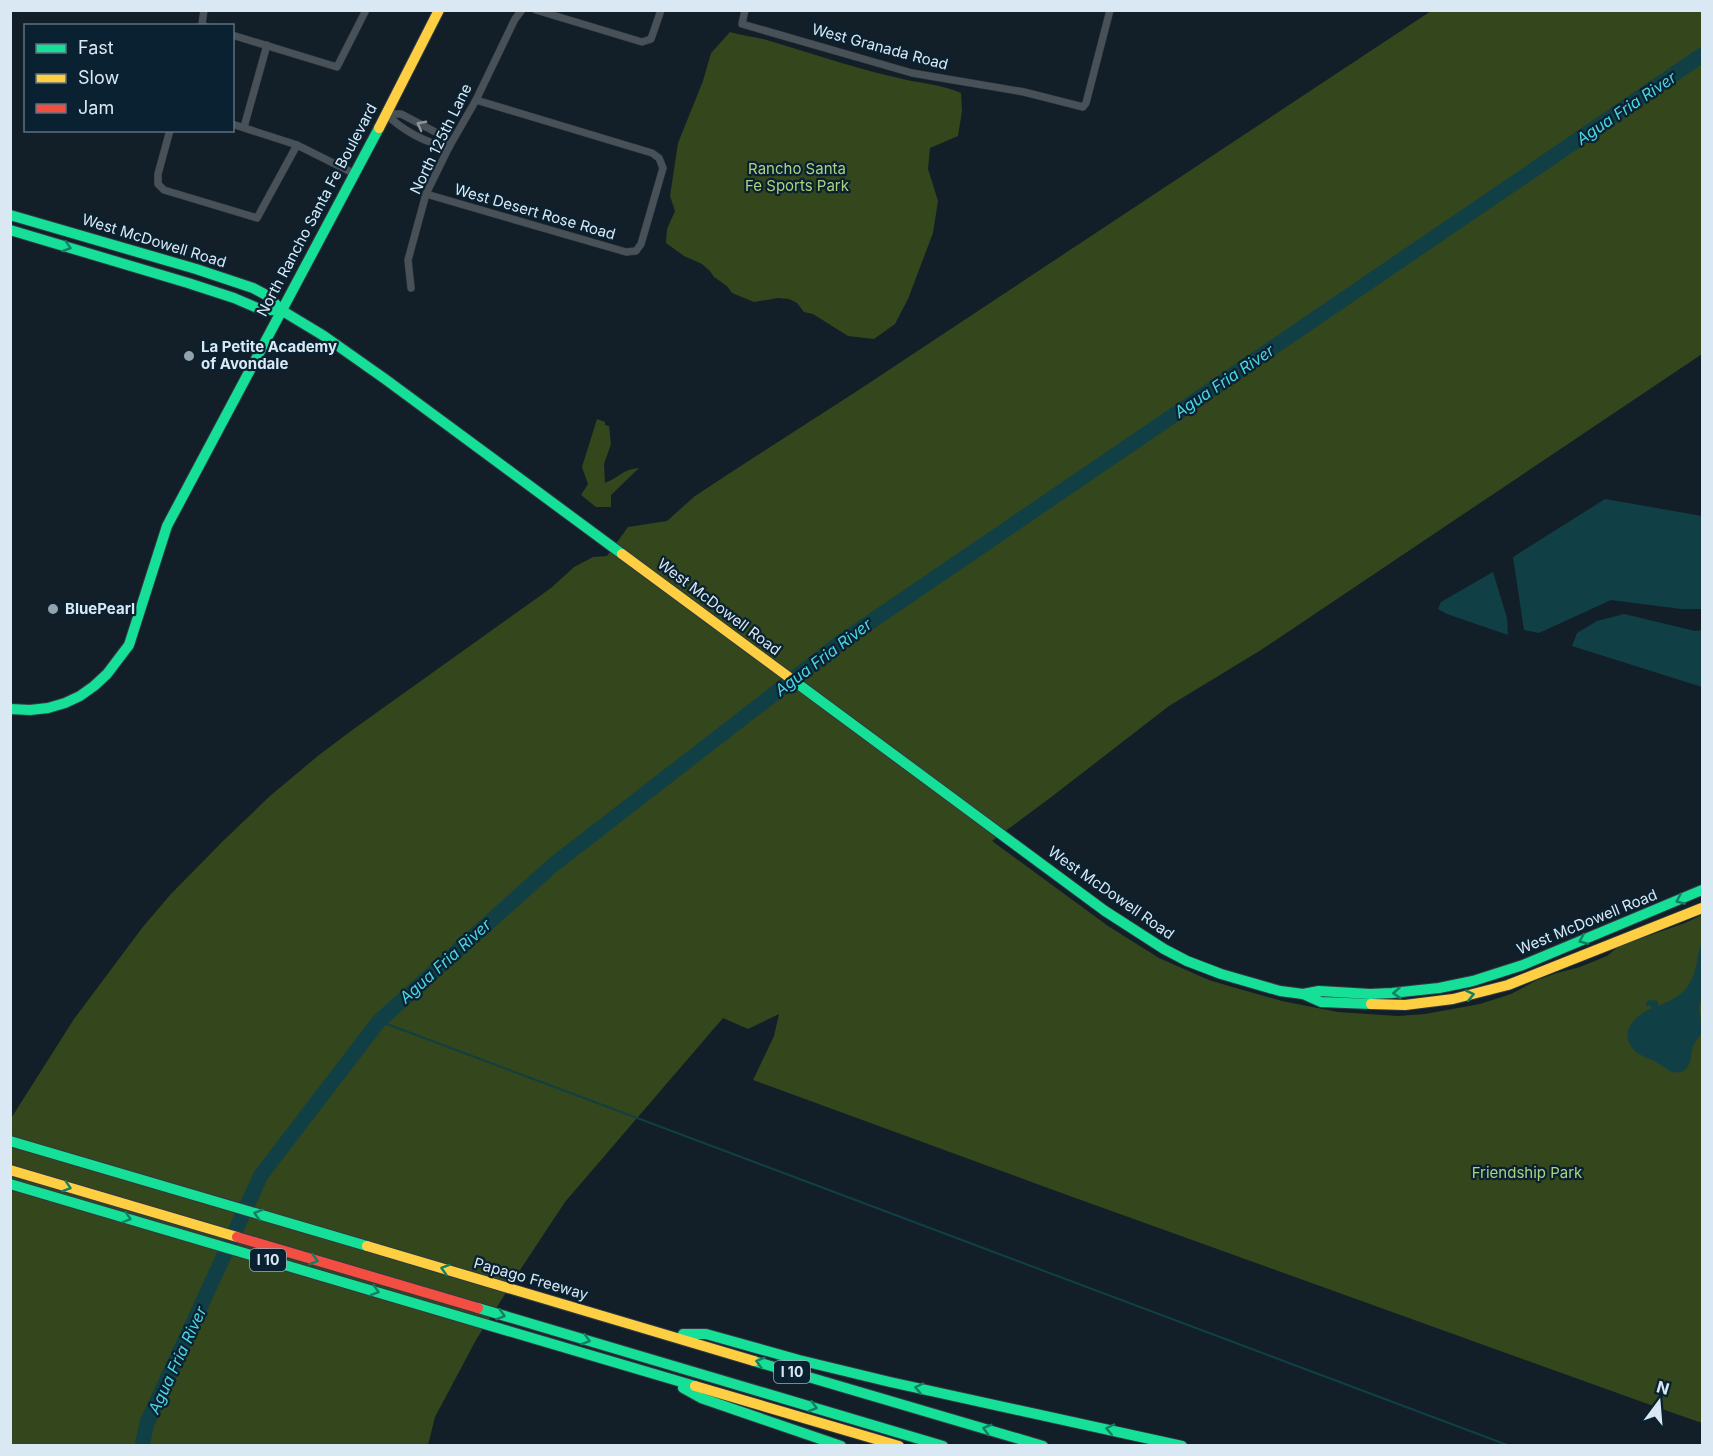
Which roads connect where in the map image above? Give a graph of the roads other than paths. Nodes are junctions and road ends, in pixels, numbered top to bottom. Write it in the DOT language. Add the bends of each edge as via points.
graph roads {
  1 [pos="366,10"];
  2 [pos="440,10"];
  3 [pos="522,10"];
  4 [pos="536,10"];
  5 [pos="661,10"];
  6 [pos="745,10"];
  7 [pos="1110,10"];
  8 [pos="234,36"];
  9 [pos="267,45"];
  10 [pos="476,100"];
  11 [pos="386,114"];
  12 [pos="234,124"];
  13 [pos="244,127"];
  14 [pos="169,132"];
  15 [pos="297,145"];
  16 [pos="450,147"];
  17 [pos="355,174"];
  18 [pos="426,194"];
  19 [pos="10,215"];
  20 [pos="10,230"];
  21 [pos="411,288"];
  22 [pos="281,310"];
  23 [pos="10,709"];
  24 [pos="1702,890"];
  25 [pos="1702,908"];
  26 [pos="1303,994"];
  27 [pos="10,1132"];
  28 [pos="10,1141"];
  29 [pos="90,1164"];
  30 [pos="10,1170"];
  31 [pos="10,1184"];
  32 [pos="663,1333"];
  33 [pos="663,1376"];
  34 [pos="841,1446"];
  35 [pos="899,1446"];
  36 [pos="943,1446"];
  37 [pos="1043,1446"];
  38 [pos="1182,1446"];
  1 -- 9 [label="street" via="337,68"];
  2 -- 11 [label="main road, North Rancho Santa Fe Boulevard"];
  3 -- 10 [label="street, North 125th Lane"];
  4 -- 5 [label="street" via="642,42 651,39"];
  6 -- 7 [label="street, West Granada Road" via="742,24 912,73 1024,92 1083,107"];
  8 -- 9 [label="street"];
  9 -- 13 [label="street"];
  10 -- 16 [label="street, North 125th Lane"];
  10 -- 18 [label="street, West Desert Rose Road" via="659,158 663,168 641,244 636,251 626,252"];
  11 -- 16 [label="street" via="402,114 443,136"];
  11 -- 17 [label="main road, North Rancho Santa Fe Boulevard"];
  12 -- 13 [label="street"];
  13 -- 15 [label="street"];
  14 -- 15 [label="street" via="158,174 158,184 164,190 257,218"];
  15 -- 17 [label="street"];
  16 -- 18 [label="street, North 125th Lane"];
  17 -- 22 [label="main road, North Rancho Santa Fe Boulevard"];
  18 -- 21 [label="street, North 125th Lane" via="408,260"];
  19 -- 22 [label="main road, West McDowell Road" via="237,282 268,296"];
  20 -- 22 [label="main road, West McDowell Road, one-way" via="188,283 262,310"];
  22 -- 23 [label="main road, North Rancho Santa Fe Boulevard" via="167,526 129,645 119,662 76,699 38,709"];
  22 -- 26 [label="main road, West McDowell Road" via="336,344 1105,910 1187,961 1238,980"];
  24 -- 26 [label="main road, West McDowell Road, one-way" via="1523,965 1473,981 1392,993"];
  26 -- 25 [label="main road, West McDowell Road, one-way" via="1321,1002 1355,1005 1405,1005 1453,999 1522,980"];
  27 -- 29 [label="main road"];
  28 -- 29 [label="main road, Papago Freeway / I 10"];
  32 -- 29 [label="main road, Papago Freeway / I 10, one-way"];
  30 -- 36 [label="main road, one-way"];
  31 -- 33 [label="main road, I 10, one-way"];
  37 -- 32 [label="main road, Papago Freeway / I 10, one-way"];
  38 -- 32 [label="main road, one-way" via="890,1382 706,1335"];
  33 -- 34 [label="main road" via="701,1398"];
  33 -- 35 [label="main road, I 10"];
}
